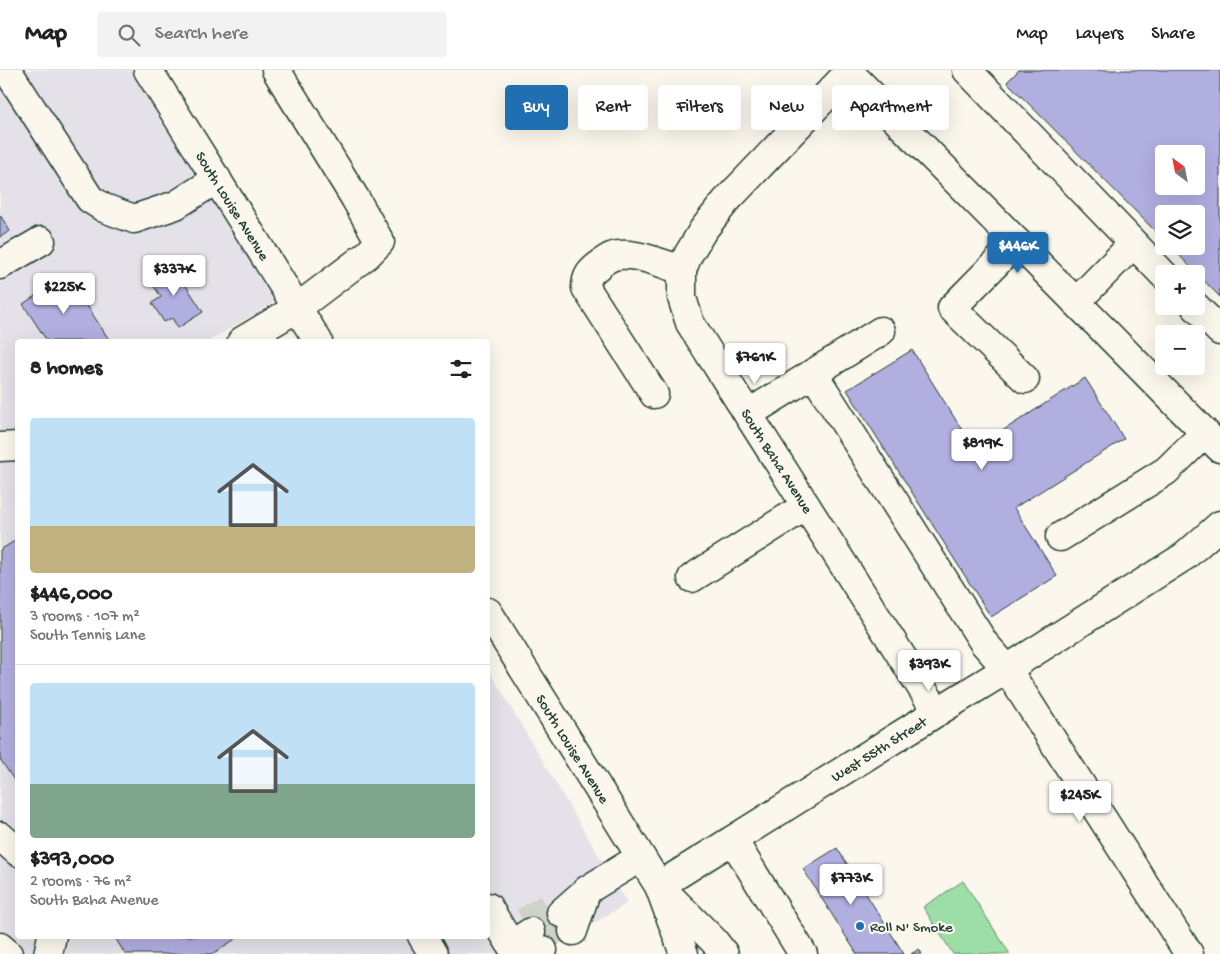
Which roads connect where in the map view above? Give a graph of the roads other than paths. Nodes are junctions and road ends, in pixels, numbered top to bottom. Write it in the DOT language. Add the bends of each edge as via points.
graph roads {
  1 [pos="7,70"];
  2 [pos="148,70"];
  3 [pos="276,70"];
  4 [pos="967,70"];
  5 [pos="848,71"];
  6 [pos="217,180"];
  7 [pos="42,241"];
  8 [pos="1017,242"];
  9 [pos="1133,244"];
  10 [pos="0,265"];
  11 [pos="1155,266"];
  12 [pos="682,270"];
  13 [pos="1076,302"];
  14 [pos="297,308"];
  15 [pos="1204,315"];
  16 [pos="881,331"];
  17 [pos="1220,331"];
  18 [pos="245,339"];
  19 [pos="317,339"];
  20 [pos="812,373"];
  21 [pos="1025,379"];
  22 [pos="654,394"];
  23 [pos="748,414"];
  24 [pos="1215,439"];
  25 [pos="15,446"];
  26 [pos="0,447"];
  27 [pos="806,506"];
  28 [pos="1220,525"];
  29 [pos="1060,537"];
  30 [pos="692,578"];
  31 [pos="491,626"];
  32 [pos="1007,669"];
  33 [pos="937,712"];
  34 [pos="0,836"];
  35 [pos="733,840"];
  36 [pos="15,849"];
  37 [pos="641,857"];
  38 [pos="659,886"];
  39 [pos="490,909"];
  40 [pos="564,917"];
  41 [pos="529,938"];
  42 [pos="51,939"];
  43 [pos="424,939"];
  44 [pos="0,947"];
  45 [pos="8,954"];
  46 [pos="48,954"];
  47 [pos="434,954"];
  48 [pos="684,954"];
  49 [pos="724,954"];
  50 [pos="803,954"];
  51 [pos="1189,954"];
  1 -- 6 [label="street" via="90,199 104,208 134,219 176,205"];
  2 -- 6 [label="street, South Louise Avenue"];
  3 -- 14 [label="street" via="380,242"];
  4 -- 9 [label="street"];
  5 -- 8 [label="street"];
  5 -- 12 [label="street, South Baha Avenue" via="726,201 703,230"];
  6 -- 14 [label="street, South Louise Avenue"];
  7 -- 10 [label="street"];
  8 -- 13 [label="street"];
  8 -- 21 [label="street" via="952,308"];
  9 -- 11 [label="street"];
  9 -- 13 [label="street"];
  12 -- 22 [label="street" via="635,255 621,254 609,257 592,270 586,280 586,288"];
  12 -- 23 [label="street, South Baha Avenue" via="682,298 690,323"];
  13 -- 24 [label="street"];
  14 -- 18 [label="street"];
  14 -- 19 [label="street, South Louise Avenue"];
  15 -- 17 [label="street"];
  16 -- 20 [label="street"];
  20 -- 23 [label="street"];
  20 -- 32 [label="street" via="984,643"];
  23 -- 27 [label="street, South Baha Avenue"];
  24 -- 29 [label="street"];
  25 -- 26 [label="street"];
  27 -- 30 [label="street"];
  27 -- 33 [label="street, South Baha Avenue"];
  28 -- 32 [label="street, West 55th Street" via="1186,556"];
  31 -- 37 [label="street, South Louise Avenue"];
  32 -- 33 [label="street, West 55th Street"];
  32 -- 51 [label="street"];
  33 -- 35 [label="street, West 55th Street"];
  34 -- 36 [label="street"];
  35 -- 38 [label="street, West 55th Street"];
  35 -- 50 [label="street"];
  37 -- 38 [label="street, South Louise Avenue"];
  37 -- 40 [label="street" via="587,890"];
  38 -- 48 [label="street, South Louise Avenue"];
  38 -- 49 [label="street, South Louise Avenue"];
  39 -- 41 [label="street"];
  42 -- 46 [label="street"];
  43 -- 47 [label="street"];
  44 -- 45 [label="street"];
}
